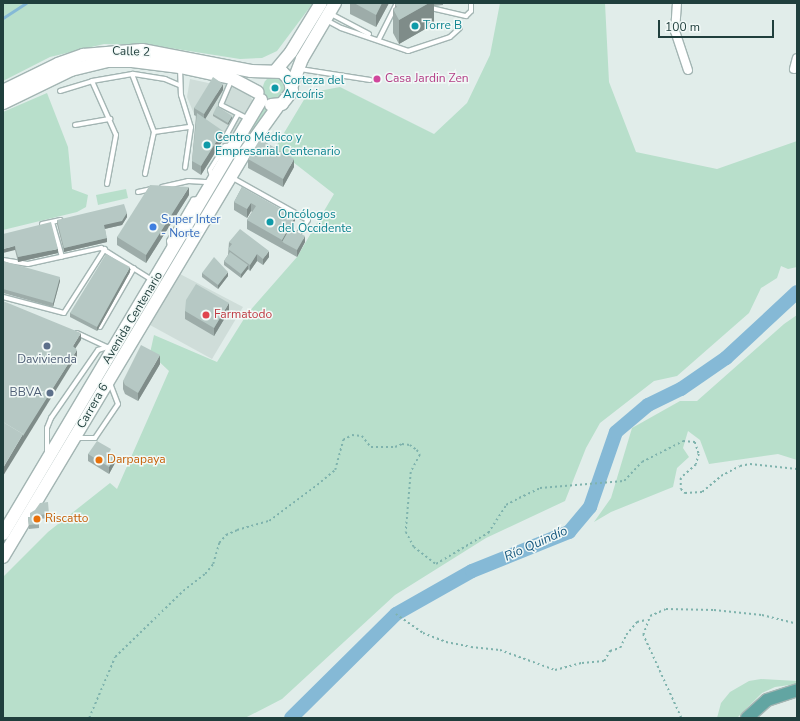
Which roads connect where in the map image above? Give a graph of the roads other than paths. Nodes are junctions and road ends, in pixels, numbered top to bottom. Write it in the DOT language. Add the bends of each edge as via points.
graph roads {
  1 [pos="321,3"];
  2 [pos="398,3"];
  3 [pos="471,3"];
  4 [pos="677,3"];
  5 [pos="427,7"];
  6 [pos="330,12"];
  7 [pos="460,28"];
  8 [pos="379,39"];
  9 [pos="797,58"];
  10 [pos="180,67"];
  11 [pos="298,69"];
  12 [pos="794,69"];
  13 [pos="688,70"];
  14 [pos="271,71"];
  15 [pos="132,74"];
  16 [pos="231,78"];
  17 [pos="370,80"];
  18 [pos="92,81"];
  19 [pos="179,85"];
  20 [pos="292,86"];
  21 [pos="3,91"];
  22 [pos="60,91"];
  23 [pos="259,96"];
  24 [pos="3,103"];
  25 [pos="278,106"];
  26 [pos="238,114"];
  27 [pos="110,119"];
  28 [pos="251,120"];
  29 [pos="76,125"];
  30 [pos="191,127"];
  31 [pos="154,132"];
  32 [pos="239,147"];
  33 [pos="185,168"];
  34 [pos="145,174"];
  35 [pos="231,177"];
  36 [pos="214,182"];
  37 [pos="107,184"];
  38 [pos="138,192"];
  39 [pos="67,218"];
  40 [pos="52,222"];
  41 [pos="38,226"];
  42 [pos="300,233"];
  43 [pos="105,249"];
  44 [pos="62,257"];
  45 [pos="3,260"];
  46 [pos="134,268"];
  47 [pos="154,281"];
  48 [pos="3,297"];
  49 [pos="100,327"];
  50 [pos="73,331"];
  51 [pos="112,345"];
  52 [pos="108,379"];
  53 [pos="74,438"];
  54 [pos="47,460"];
  55 [pos="3,534"];
  56 [pos="3,557"];
  57 [pos="797,690"];
  58 [pos="747,718"];
  1 -- 14 [label="main road" via="291,52"];
  2 -- 8 [label="lane"];
  3 -- 5 [label="lane" via="471,11 466,16"];
  4 -- 13 [label="street" via="675,31"];
  6 -- 8 [label="lane"];
  6 -- 8 [label="lane" via="341,28"];
  6 -- 11 [label="main road"];
  7 -- 8 [label="lane" via="450,37 408,51"];
  9 -- 12 [label="street"];
  10 -- 16 [label="main road, Calle 2"];
  10 -- 19 [label="lane"];
  10 -- 24 [label="main road, Calle 2" via="108,61 71,70"];
  11 -- 17 [label="lane"];
  11 -- 20 [label="main road"];
  14 -- 20 [label="main road" via="287,75"];
  14 -- 21 [label="main road, Calle 2" via="142,50 125,50 82,55"];
  14 -- 23 [label="main road" via="258,80"];
  15 -- 18 [label="lane"];
  15 -- 19 [label="lane" via="173,81"];
  15 -- 31 [label="lane"];
  16 -- 23 [label="main road, Calle 2"];
  16 -- 26 [label="lane" via="221,105"];
  18 -- 22 [label="lane"];
  18 -- 27 [label="lane"];
  19 -- 30 [label="lane"];
  20 -- 25 [label="main road" via="290,96"];
  23 -- 25 [label="main road"];
  23 -- 28 [label="main road, Avenida Centenario"];
  25 -- 32 [label="main road, Avenida Centenario"];
  26 -- 28 [label="lane"];
  26 -- 32 [label="lane" via="227,134"];
  27 -- 29 [label="lane"];
  27 -- 37 [label="lane" via="116,143"];
  28 -- 32 [label="main road, Avenida Centenario"];
  30 -- 31 [label="lane"];
  30 -- 33 [label="lane"];
  31 -- 34 [label="lane"];
  32 -- 35 [label="main road, Carrera 6"];
  32 -- 36 [label="main road, Avenida Centenario"];
  35 -- 42 [label="lane" via="308,220"];
  35 -- 52 [label="main road, Carrera 6"];
  36 -- 38 [label="lane" via="188,181"];
  36 -- 47 [label="main road, Avenida Centenario"];
  39 -- 40 [label="lane"];
  40 -- 41 [label="lane"];
  40 -- 44 [label="lane"];
  43 -- 44 [label="lane" via="96,248"];
  43 -- 46 [label="lane"];
  43 -- 48 [label="lane" via="64,313"];
  44 -- 45 [label="lane" via="28,264"];
  46 -- 47 [label="lane"];
  46 -- 49 [label="lane"];
  47 -- 51 [label="main road, Avenida Centenario"];
  50 -- 51 [label="lane"];
  51 -- 54 [label="main road, Avenida Centenario"];
  51 -- 54 [label="lane" via="98,350 51,418 46,438"];
  52 -- 53 [label="main road, Carrera 6"];
  52 -- 53 [label="lane" via="118,404 95,438"];
  53 -- 56 [label="main road, Carrera 6"];
  54 -- 55 [label="main road, Avenida Centenario"];
  57 -- 58 [label="main road" via="767,700"];
}
